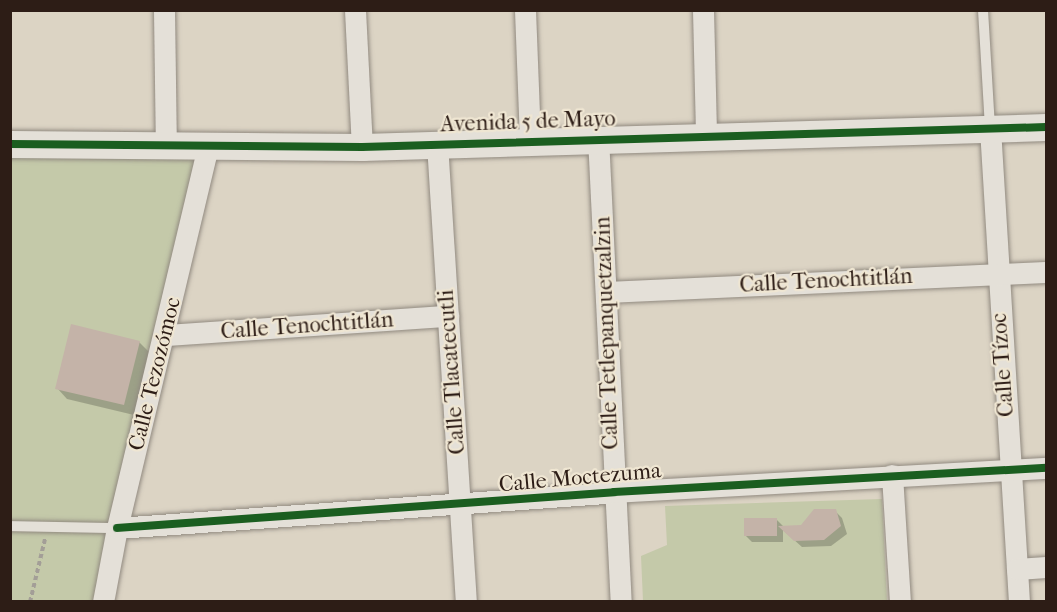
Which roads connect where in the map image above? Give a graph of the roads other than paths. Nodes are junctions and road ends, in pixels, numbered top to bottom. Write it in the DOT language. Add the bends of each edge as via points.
graph roads {
  1 [pos="164,10"];
  2 [pos="355,10"];
  3 [pos="525,10"];
  4 [pos="703,10"];
  5 [pos="983,10"];
  6 [pos="1047,126"];
  7 [pos="990,128"];
  8 [pos="706,135"];
  9 [pos="598,137"];
  10 [pos="530,140"];
  11 [pos="437,143"];
  12 [pos="10,144"];
  13 [pos="165,146"];
  14 [pos="208,147"];
  15 [pos="362,147"];
  16 [pos="1047,272"];
  17 [pos="998,273"];
  18 [pos="606,292"];
  19 [pos="448,316"];
  20 [pos="166,335"];
  21 [pos="1047,468"];
  22 [pos="1010,470"];
  23 [pos="892,475"];
  24 [pos="614,492"];
  25 [pos="460,506"];
  26 [pos="10,526"];
  27 [pos="117,528"];
  28 [pos="1047,567"];
  29 [pos="1017,569"];
  30 [pos="103,602"];
  31 [pos="466,602"];
  32 [pos="621,602"];
  33 [pos="900,602"];
  34 [pos="1019,602"];
  1 -- 13 [label="street"];
  2 -- 15 [label="street"];
  3 -- 10 [label="street"];
  4 -- 8 [label="street"];
  5 -- 7 [label="lane"];
  6 -- 7 [label="street, Avenida 5 de Mayo"];
  7 -- 8 [label="street, Avenida 5 de Mayo"];
  7 -- 17 [label="street, Calle Tízoc"];
  8 -- 9 [label="street, Avenida 5 de Mayo"];
  9 -- 10 [label="street, Avenida 5 de Mayo"];
  9 -- 18 [label="street, Calle Tetlepanquetzalzin"];
  10 -- 11 [label="street, Avenida 5 de Mayo"];
  11 -- 15 [label="street, Avenida 5 de Mayo"];
  11 -- 19 [label="street, Calle Tlacatecutli"];
  12 -- 13 [label="street, Avenida 5 de Mayo"];
  13 -- 14 [label="street, Avenida 5 de Mayo"];
  14 -- 15 [label="street, Avenida 5 de Mayo"];
  14 -- 20 [label="street, Calle Tezozómoc"];
  16 -- 17 [label="street, Calle Tenochtitlán"];
  17 -- 18 [label="street, Calle Tenochtitlán"];
  17 -- 22 [label="street, Calle Tízoc"];
  18 -- 24 [label="street, Calle Tetlepanquetzalzin"];
  19 -- 20 [label="street, Calle Tenochtitlán"];
  19 -- 25 [label="street, Calle Tlacatecutli"];
  20 -- 27 [label="street, Calle Tezozómoc"];
  21 -- 22 [label="street, Calle Moctezuma"];
  22 -- 23 [label="street, Calle Moctezuma"];
  22 -- 29 [label="street, Calle Tízoc"];
  23 -- 24 [label="street, Calle Moctezuma"];
  23 -- 33 [label="street"];
  24 -- 25 [label="street, Calle Moctezuma"];
  24 -- 32 [label="street, Calle Tetlepanquetzalzin"];
  25 -- 27 [label="street, Calle Moctezuma"];
  25 -- 31 [label="street, Calle Tlacatecutli"];
  26 -- 27 [label="lane"];
  27 -- 30 [label="street, Calle Tezozómoc"];
  28 -- 29 [label="street"];
  29 -- 34 [label="street, Calle Tízoc"];
}
